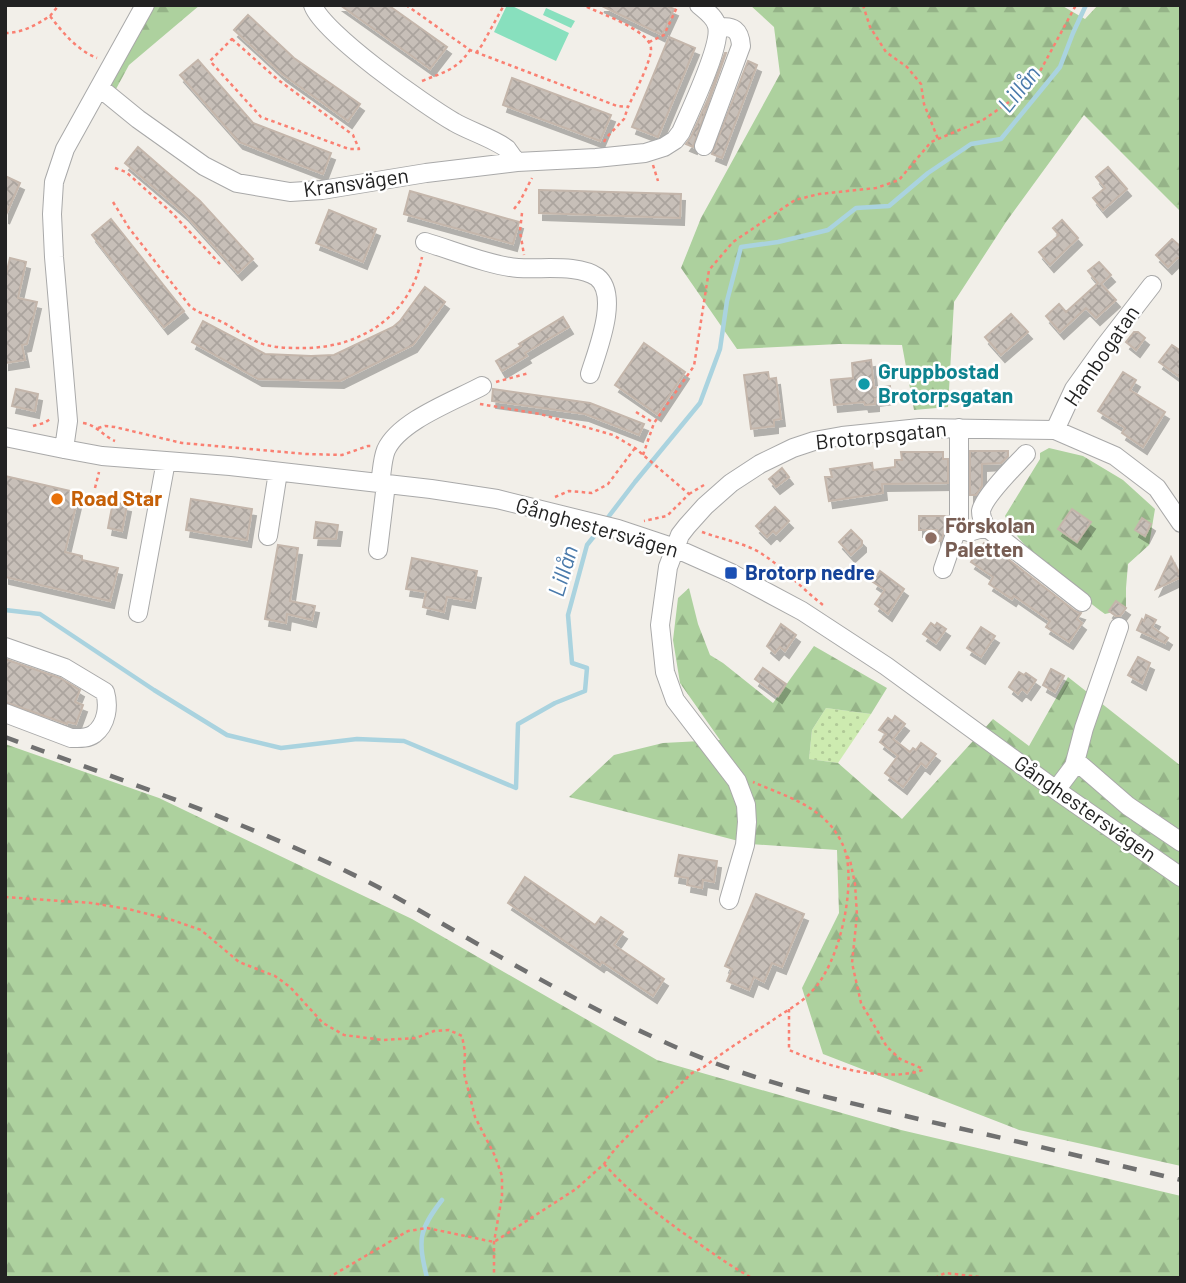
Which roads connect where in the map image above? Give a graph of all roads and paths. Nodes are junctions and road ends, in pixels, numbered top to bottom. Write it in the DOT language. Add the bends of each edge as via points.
graph roads {
  1 [pos="59,5"];
  2 [pos="145,5"];
  3 [pos="313,5"];
  4 [pos="406,5"];
  5 [pos="504,5"];
  6 [pos="583,5"];
  7 [pos="678,5"];
  8 [pos="699,5"];
  9 [pos="863,5"];
  10 [pos="1076,5"];
  11 [pos="50,16"];
  12 [pos="718,28"];
  13 [pos="5,33"];
  14 [pos="649,42"];
  15 [pos="470,50"];
  16 [pos="476,53"];
  17 [pos="113,65"];
  18 [pos="100,88"];
  19 [pos="410,93"];
  20 [pos="628,107"];
  21 [pos="938,139"];
  22 [pos="704,146"];
  23 [pos="359,149"];
  24 [pos="596,158"];
  25 [pos="517,162"];
  26 [pos="115,168"];
  27 [pos="532,178"];
  28 [pos="113,202"];
  29 [pos="514,209"];
  30 [pos="522,213"];
  31 [pos="425,242"];
  32 [pos="220,264"];
  33 [pos="525,268"];
  34 [pos="1152,285"];
  35 [pos="529,373"];
  36 [pos="590,374"];
  37 [pos="481,395"];
  38 [pos="636,412"];
  39 [pos="654,423"];
  40 [pos="97,429"];
  41 [pos="959,429"];
  42 [pos="1055,430"];
  43 [pos="5,436"];
  44 [pos="635,448"];
  45 [pos="64,449"];
  46 [pos="355,452"];
  47 [pos="1026,454"];
  48 [pos="643,455"];
  49 [pos="166,461"];
  50 [pos="278,472"];
  51 [pos="383,484"];
  52 [pos="548,499"];
  53 [pos="640,521"];
  54 [pos="1181,523"];
  55 [pos="986,527"];
  56 [pos="958,528"];
  57 [pos="268,536"];
  58 [pos="675,548"];
  59 [pos="378,550"];
  60 [pos="943,569"];
  61 [pos="1082,602"];
  62 [pos="138,613"];
  63 [pos="1119,627"];
  64 [pos="5,647"];
  65 [pos="5,713"];
  66 [pos="1076,761"];
  67 [pos="737,780"];
  68 [pos="1056,790"];
  69 [pos="1181,842"];
  70 [pos="846,853"];
  71 [pos="1181,877"];
  72 [pos="5,897"];
  73 [pos="729,900"];
  74 [pos="789,1009"];
  75 [pos="604,1164"];
  76 [pos="494,1242"];
  77 [pos="328,1278"];
  78 [pos="494,1278"];
  79 [pos="752,1278"];
  80 [pos="935,1278"];
  81 [pos="989,1278"];
  1 -- 11 [label="path"];
  2 -- 17 [label="street"];
  3 -- 19 [label="street" via="354,50"];
  4 -- 15 [label="path"];
  5 -- 16 [label="path"];
  6 -- 14 [label="path" via="638,31"];
  7 -- 14 [label="path" via="664,35"];
  8 -- 12 [label="street"];
  9 -- 21 [label="path" via="886,52 921,84"];
  10 -- 21 [label="path" via="1031,86 983,120"];
  11 -- 13 [label="path" via="29,28"];
  11 -- 17 [label="path" via="86,53"];
  12 -- 22 [label="street" via="735,28 741,46"];
  12 -- 24 [label="street, Kransvägen" via="709,63 676,140 645,153"];
  14 -- 20 [label="path" via="649,58"];
  15 -- 16 [label="path"];
  15 -- 19 [label="path" via="457,66 419,83"];
  16 -- 20 [label="path"];
  17 -- 18 [label="street"];
  18 -- 25 [label="street, Kransvägen" via="204,166 237,183 259,187 303,192"];
  18 -- 45 [label="street" via="65,149 54,182 54,257 68,421"];
  19 -- 25 [label="street" via="461,127 505,147"];
  20 -- 24 [label="path"];
  21 -- 39 [label="path" via="898,180 876,188 795,200 733,242 709,270 694,366"];
  23 -- 23 [label="path" via="261,117 210,61 232,39 353,135"];
  24 -- 25 [label="street, Kransvägen"];
  26 -- 32 [label="path" via="173,213"];
  27 -- 29 [label="path"];
  28 -- 31 [label="path" via="193,309 269,346 323,348 383,324 410,291"];
  30 -- 33 [label="path"];
  31 -- 33 [label="street"];
  33 -- 36 [label="street" via="586,272 603,285 607,312"];
  34 -- 42 [label="street, Hambogatan" via="1074,389"];
  35 -- 37 [label="path"];
  37 -- 44 [label="path" via="612,435"];
  37 -- 51 [label="street" via="419,418 393,438 385,453"];
  38 -- 39 [label="path"];
  39 -- 48 [label="path"];
  40 -- 46 [label="path" via="115,427 182,443 306,454"];
  41 -- 42 [label="street, Brotorpsgatan"];
  41 -- 56 [label="street, Brotorpsgatan"];
  41 -- 58 [label="street, Brotorpsgatan" via="842,436 793,448 731,483 687,526"];
  42 -- 54 [label="street, Brotorpsgatan" via="1115,456 1157,488"];
  43 -- 45 [label="street, Gånghestersvägen"];
  44 -- 48 [label="path"];
  44 -- 52 [label="path" via="608,484 592,493 569,491"];
  45 -- 49 [label="street, Gånghestersvägen"];
  47 -- 55 [label="street" via="988,497 981,511"];
  48 -- 53 [label="path" via="689,494 667,516"];
  49 -- 50 [label="street, Gånghestersvägen"];
  49 -- 62 [label="street"];
  50 -- 51 [label="street, Gånghestersvägen"];
  50 -- 57 [label="street"];
  51 -- 58 [label="street, Gånghestersvägen" via="497,499"];
  51 -- 59 [label="street"];
  55 -- 56 [label="street"];
  55 -- 61 [label="street"];
  56 -- 60 [label="street, Brotorpsgatan"];
  58 -- 67 [label="street, Brotorpsgatan" via="660,625 665,672 676,700"];
  58 -- 68 [label="street, Gånghestersvägen" via="802,611"];
  63 -- 66 [label="street"];
  64 -- 65 [label="street" via="65,668 104,692 108,702 102,724 83,738 71,738"];
  66 -- 68 [label="street"];
  66 -- 69 [label="street" via="1128,807"];
  67 -- 70 [label="path" via="746,779 822,816"];
  67 -- 73 [label="street" via="747,822"];
  68 -- 71 [label="street, Gånghestersvägen"];
  70 -- 74 [label="path" via="847,904 832,962 813,991"];
  70 -- 74 [label="path" via="855,884 852,963 861,1003 887,1047 923,1070 893,1074 851,1071 789,1050"];
  72 -- 76 [label="path" via="128,909 201,930 239,962 290,987 323,1023 344,1035 383,1041 449,1030 462,1036 464,1073 475,1117 502,1176"];
  74 -- 75 [label="path" via="692,1073"];
  75 -- 76 [label="path" via="576,1189"];
  75 -- 79 [label="path" via="660,1217"];
  76 -- 77 [label="path" via="428,1228 408,1231"];
  76 -- 78 [label="path"];
  80 -- 81 [label="path" via="945,1273"];
}
